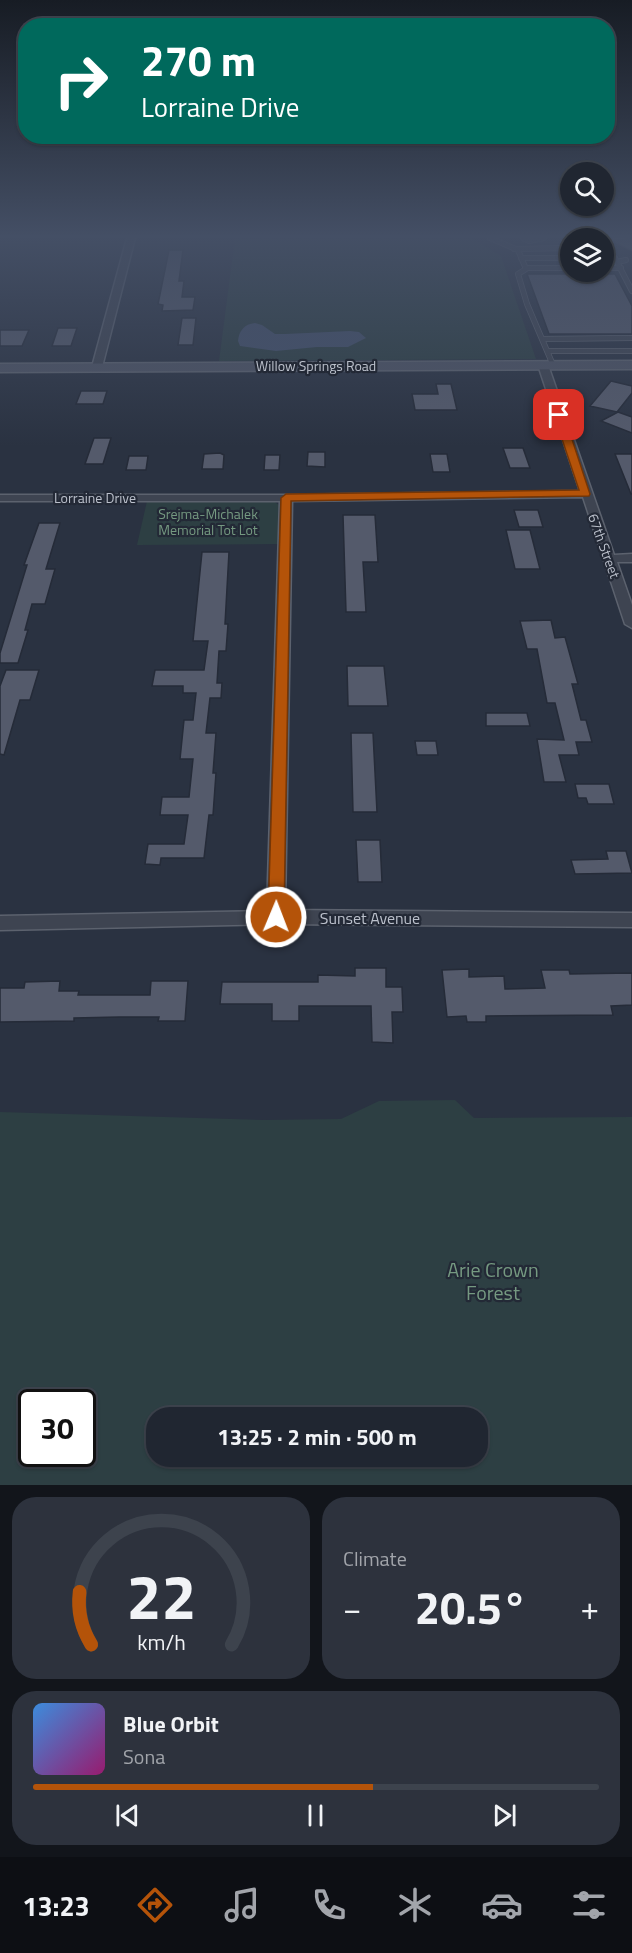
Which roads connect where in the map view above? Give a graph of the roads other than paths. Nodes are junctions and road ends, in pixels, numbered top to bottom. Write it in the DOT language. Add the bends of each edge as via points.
graph roads {
  1 [pos="113,307"];
  2 [pos="528,307"];
  3 [pos="632,338"];
  4 [pos="542,339"];
  5 [pos="548,351"];
  6 [pos="632,351"];
  7 [pos="548,365"];
  8 [pos="632,365"];
  9 [pos="98,367"];
  10 [pos="0,368"];
  11 [pos="585,494"];
  12 [pos="0,498"];
  13 [pos="286,498"];
  14 [pos="632,558"];
  15 [pos="608,559"];
  16 [pos="632,624"];
  17 [pos="276,917"];
  18 [pos="632,920"];
  19 [pos="0,923"];
  1 -- 9 [label="street"];
  2 -- 4 [label="lane"];
  3 -- 4 [label="lane"];
  4 -- 5 [label="lane"];
  5 -- 6 [label="lane"];
  5 -- 7 [label="lane"];
  7 -- 8 [label="main road, Willow Springs Road"];
  7 -- 9 [label="main road, Willow Springs Road"];
  7 -- 11 [label="street, 67th Street"];
  9 -- 10 [label="main road, Willow Springs Road"];
  11 -- 13 [label="street, Lorraine Drive"];
  11 -- 15 [label="street, 67th Street"];
  12 -- 13 [label="street, Lorraine Drive"];
  13 -- 17 [label="street"];
  14 -- 15 [label="street"];
  15 -- 16 [label="street, 67th Street"];
  17 -- 18 [label="street, Sunset Avenue"];
  17 -- 19 [label="street, Sunset Avenue"];
}
